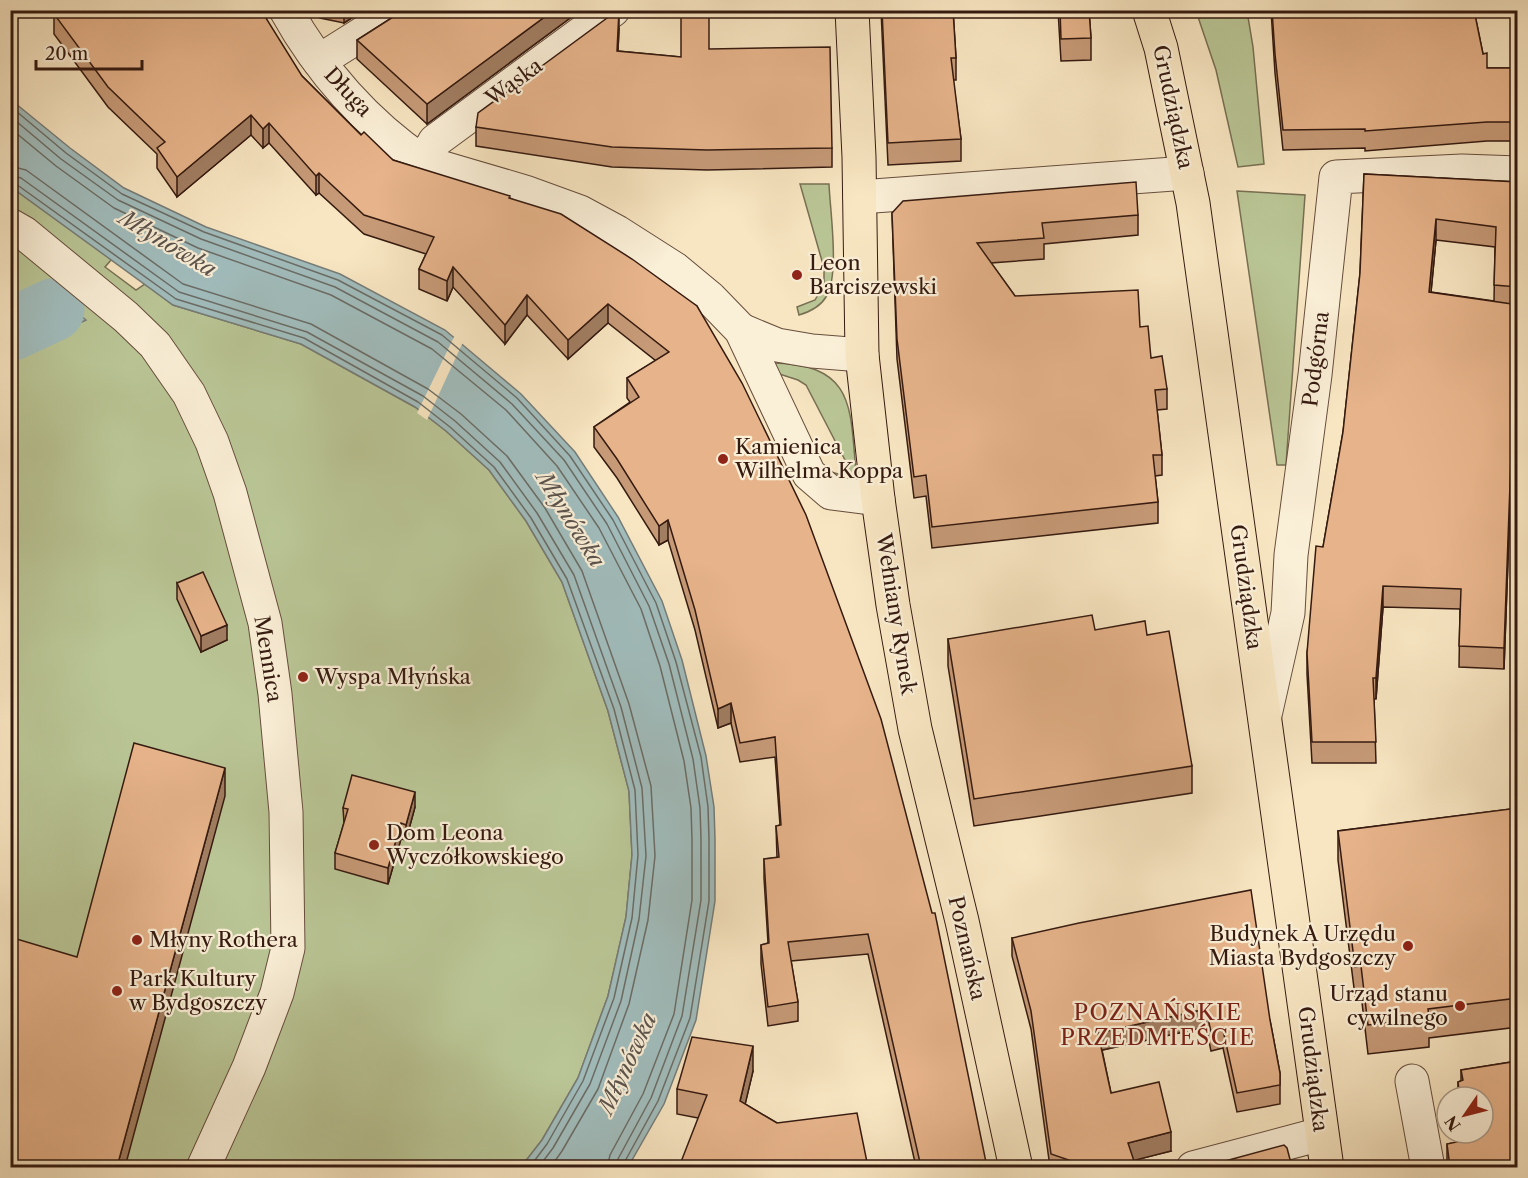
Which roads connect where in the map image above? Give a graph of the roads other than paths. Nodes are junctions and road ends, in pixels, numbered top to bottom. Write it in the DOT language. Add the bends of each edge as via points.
graph roads {
  1 [pos="286,10"];
  2 [pos="400,10"];
  3 [pos="613,10"];
  4 [pos="852,10"];
  5 [pos="1149,10"];
  6 [pos="319,61"];
  7 [pos="423,162"];
  8 [pos="1187,173"];
  9 [pos="1518,174"];
  10 [pos="860,197"];
  11 [pos="10,225"];
  12 [pos="741,330"];
  13 [pos="862,355"];
  14 [pos="878,500"];
  15 [pos="1264,720"];
  16 [pos="915,729"];
  17 [pos="1412,1081"];
  18 [pos="1321,1134"];
  19 [pos="203,1167"];
  20 [pos="1017,1167"];
  21 [pos="1193,1167"];
  22 [pos="1327,1167"];
  23 [pos="1428,1167"];
  1 -- 6 [label="street, Długa"];
  2 -- 6 [label="street"];
  3 -- 7 [label="street, Wąska" via="435,141"];
  4 -- 10 [label="main road, Wełniany Rynek"];
  5 -- 8 [label="main road, Grudziądzka" via="1161,48"];
  6 -- 7 [label="street, Długa" via="368,116"];
  7 -- 12 [label="street" via="525,192 596,220 692,282"];
  8 -- 10 [label="street"];
  8 -- 15 [label="main road, Grudziądzka"];
  9 -- 15 [label="street, Podgórna" via="1462,171 1336,177 1291,555 1288,613"];
  10 -- 13 [label="main road, Wełniany Rynek"];
  11 -- 19 [label="street, Mennica" via="126,317 155,345 189,394 230,493 265,624 285,812 288,948 277,993 249,1067"];
  12 -- 13 [label="street" via="777,345"];
  12 -- 14 [label="street" via="809,474 831,493"];
  13 -- 14 [label="main road, Wełniany Rynek"];
  14 -- 16 [label="main road, Wełniany Rynek"];
  15 -- 18 [label="main road, Grudziądzka"];
  16 -- 20 [label="main road, Poznańska"];
  17 -- 23 [label="street"];
  18 -- 21 [label="street"];
  18 -- 22 [label="main road, Grudziądzka"];
}
